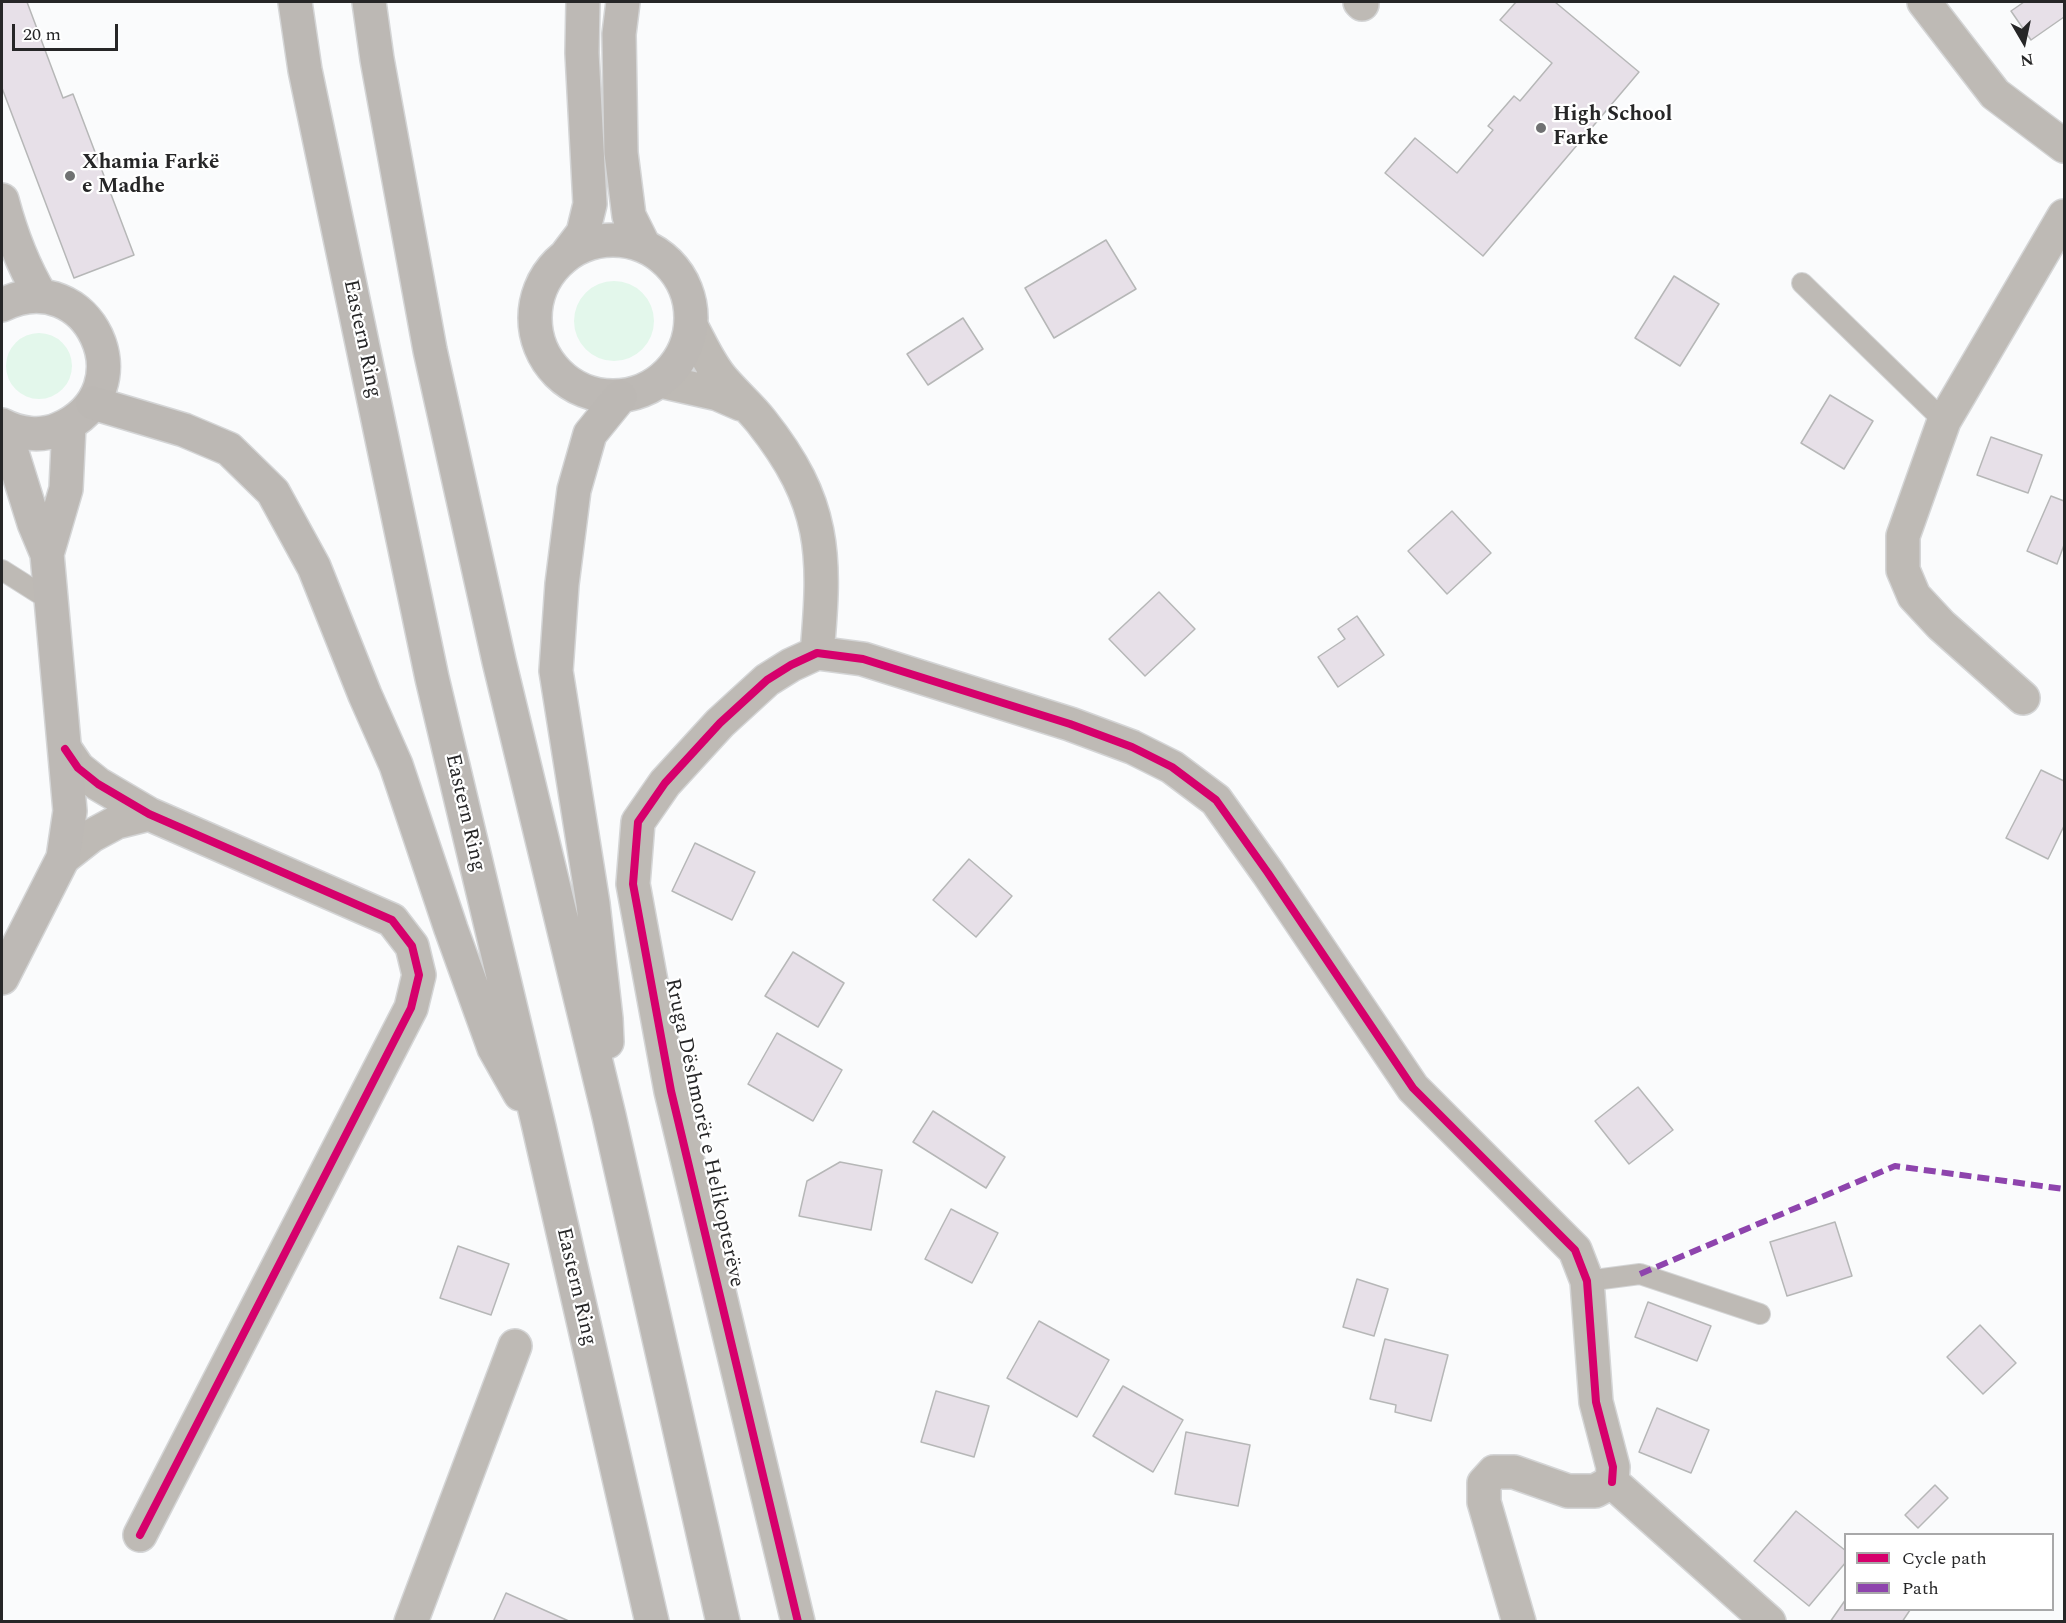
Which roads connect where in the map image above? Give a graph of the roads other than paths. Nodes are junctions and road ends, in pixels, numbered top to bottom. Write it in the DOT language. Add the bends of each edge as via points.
graph roads {
  1 [pos="295,2"];
  2 [pos="369,2"];
  3 [pos="583,2"];
  4 [pos="623,2"];
  5 [pos="1924,2"];
  6 [pos="2064,146"];
  7 [pos="2,200"];
  8 [pos="2064,216"];
  9 [pos="644,246"];
  10 [pos="567,254"];
  11 [pos="1802,283"];
  12 [pos="42,297"];
  13 [pos="2,299"];
  14 [pos="691,326"];
  15 [pos="660,381"];
  16 [pos="620,397"];
  17 [pos="93,404"];
  18 [pos="750,408"];
  19 [pos="1944,421"];
  20 [pos="69,425"];
  21 [pos="3,426"];
  22 [pos="47,554"];
  23 [pos="2,570"];
  24 [pos="51,601"];
  25 [pos="817,653"];
  26 [pos="2023,698"];
  27 [pos="65,749"];
  28 [pos="149,814"];
  29 [pos="63,858"];
  30 [pos="2,978"];
  31 [pos="609,1116"];
  32 [pos="539,1127"];
  33 [pos="1587,1281"];
  34 [pos="1760,1314"];
  35 [pos="515,1346"];
  36 [pos="1612,1482"];
  37 [pos="140,1535"];
  38 [pos="411,1622"];
  39 [pos="652,1622"];
  40 [pos="723,1622"];
  41 [pos="798,1622"];
  42 [pos="1519,1622"];
  43 [pos="1769,1622"];
  1 -- 32 [label="highway, Eastern Ring" via="305,70 432,678"];
  2 -- 31 [label="highway" via="430,350 499,661"];
  3 -- 10 [label="main road" via="590,204 583,233"];
  4 -- 9 [label="main road" via="619,34 621,153 629,216"];
  5 -- 6 [label="street" via="1995,94"];
  7 -- 12 [label="main road" via="27,273"];
  8 -- 19 [label="street"];
  9 -- 10 [label="main road" via="605,240"];
  9 -- 14 [label="main road" via="665,259 685,285 691,305"];
  10 -- 16 [label="main road" via="551,269 536,300 537,339 546,360 578,389"];
  11 -- 19 [label="lane"];
  12 -- 13 [label="main road"];
  12 -- 17 [label="main road" via="71,306 94,329 104,366"];
  14 -- 15 [label="main road" via="686,347"];
  14 -- 18 [label="street" via="722,380"];
  15 -- 16 [label="main road" via="641,392"];
  15 -- 18 [label="street" via="718,394"];
  16 -- 31 [label="highway" via="590,434 574,490 556,671 600,961"];
  17 -- 20 [label="main road"];
  17 -- 32 [label="highway" via="184,430 229,449 273,492 314,567 396,765 494,1048"];
  18 -- 25 [label="street" via="780,447 814,514 822,567"];
  19 -- 26 [label="street" via="1903,536 1903,570 1914,596 1941,625"];
  20 -- 21 [label="main road" via="37,434"];
  20 -- 22 [label="main road" via="66,489"];
  21 -- 22 [label="main road"];
  22 -- 24 [label="main road"];
  23 -- 24 [label="lane"];
  24 -- 27 [label="main road"];
  25 -- 33 [label="street" via="863,659 1070,724 1172,767 1216,800 1413,1088 1575,1250"];
  25 -- 41 [label="street, Rruga Dëshmorët e Helikopterëve" via="767,680 720,723 665,783 638,822 633,884 670,1091"];
  27 -- 28 [label="street" via="78,768 98,784"];
  27 -- 29 [label="main road" via="70,811"];
  28 -- 29 [label="street" via="117,822"];
  28 -- 37 [label="street" via="392,921 412,945 418,975 411,1008"];
  29 -- 30 [label="main road"];
  31 -- 40 [label="highway"];
  32 -- 39 [label="highway, Eastern Ring"];
  33 -- 34 [label="lane" via="1640,1274"];
  33 -- 36 [label="street" via="1596,1402 1613,1467"];
  35 -- 38 [label="street"];
  36 -- 42 [label="street" via="1595,1491 1568,1491 1514,1472 1494,1472 1484,1483 1484,1502"];
  36 -- 43 [label="street"];
}
